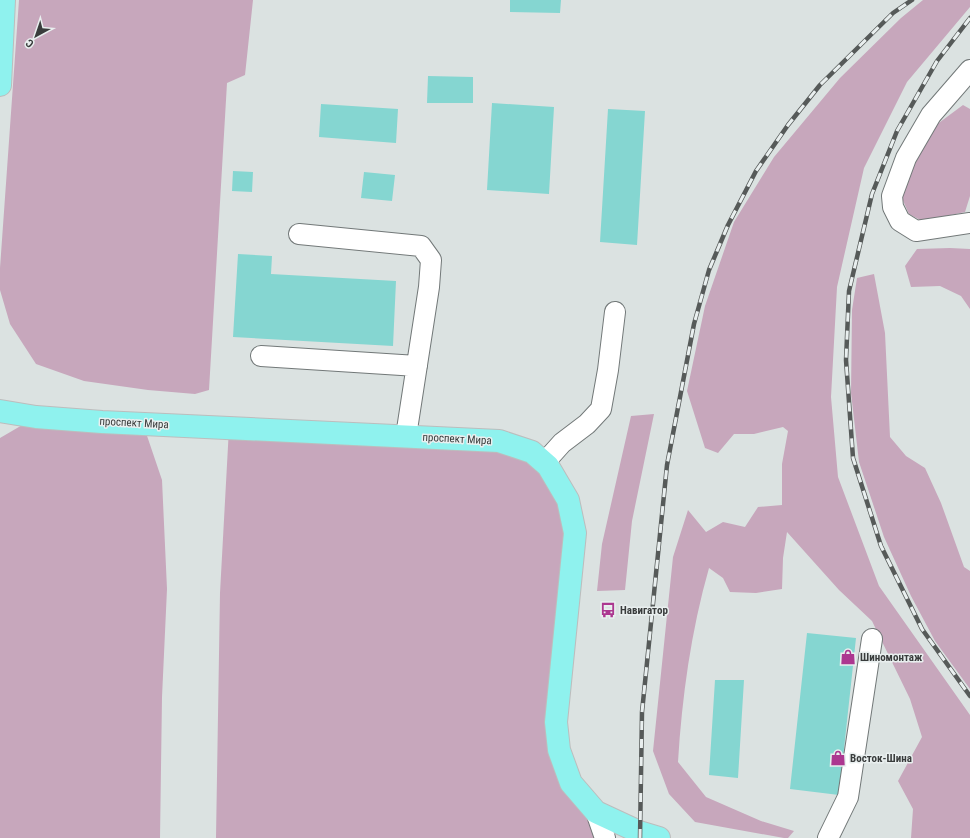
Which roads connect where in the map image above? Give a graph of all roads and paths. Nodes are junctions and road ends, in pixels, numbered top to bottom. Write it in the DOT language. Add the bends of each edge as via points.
graph roads {
  1 [pos="4,0"];
  2 [pos="970,70"];
  3 [pos="0,85"];
  4 [pos="970,223"];
  5 [pos="299,234"];
  6 [pos="615,312"];
  7 [pos="261,356"];
  8 [pos="417,366"];
  9 [pos="0,411"];
  10 [pos="406,436"];
  11 [pos="544,463"];
  12 [pos="872,639"];
  13 [pos="596,812"];
  14 [pos="605,838"];
  15 [pos="659,838"];
  16 [pos="828,838"];
  1 -- 3 [label="main road"];
  2 -- 4 [label="lane" via="931,115 906,158 892,196 893,207 900,221 916,231"];
  5 -- 8 [label="lane" via="421,246 432,260"];
  6 -- 11 [label="lane" via="602,409 562,443"];
  7 -- 8 [label="lane"];
  8 -- 10 [label="lane"];
  9 -- 10 [label="main road, проспект Мира" via="36,418"];
  10 -- 11 [label="main road, проспект Мира" via="499,441 532,452"];
  11 -- 13 [label="main road, проспект Мира" via="568,500 575,533 556,722 559,750 571,783"];
  12 -- 16 [label="lane" via="848,797"];
  13 -- 14 [label="lane"];
  13 -- 15 [label="main road, проспект Мира" via="639,832"];
}
